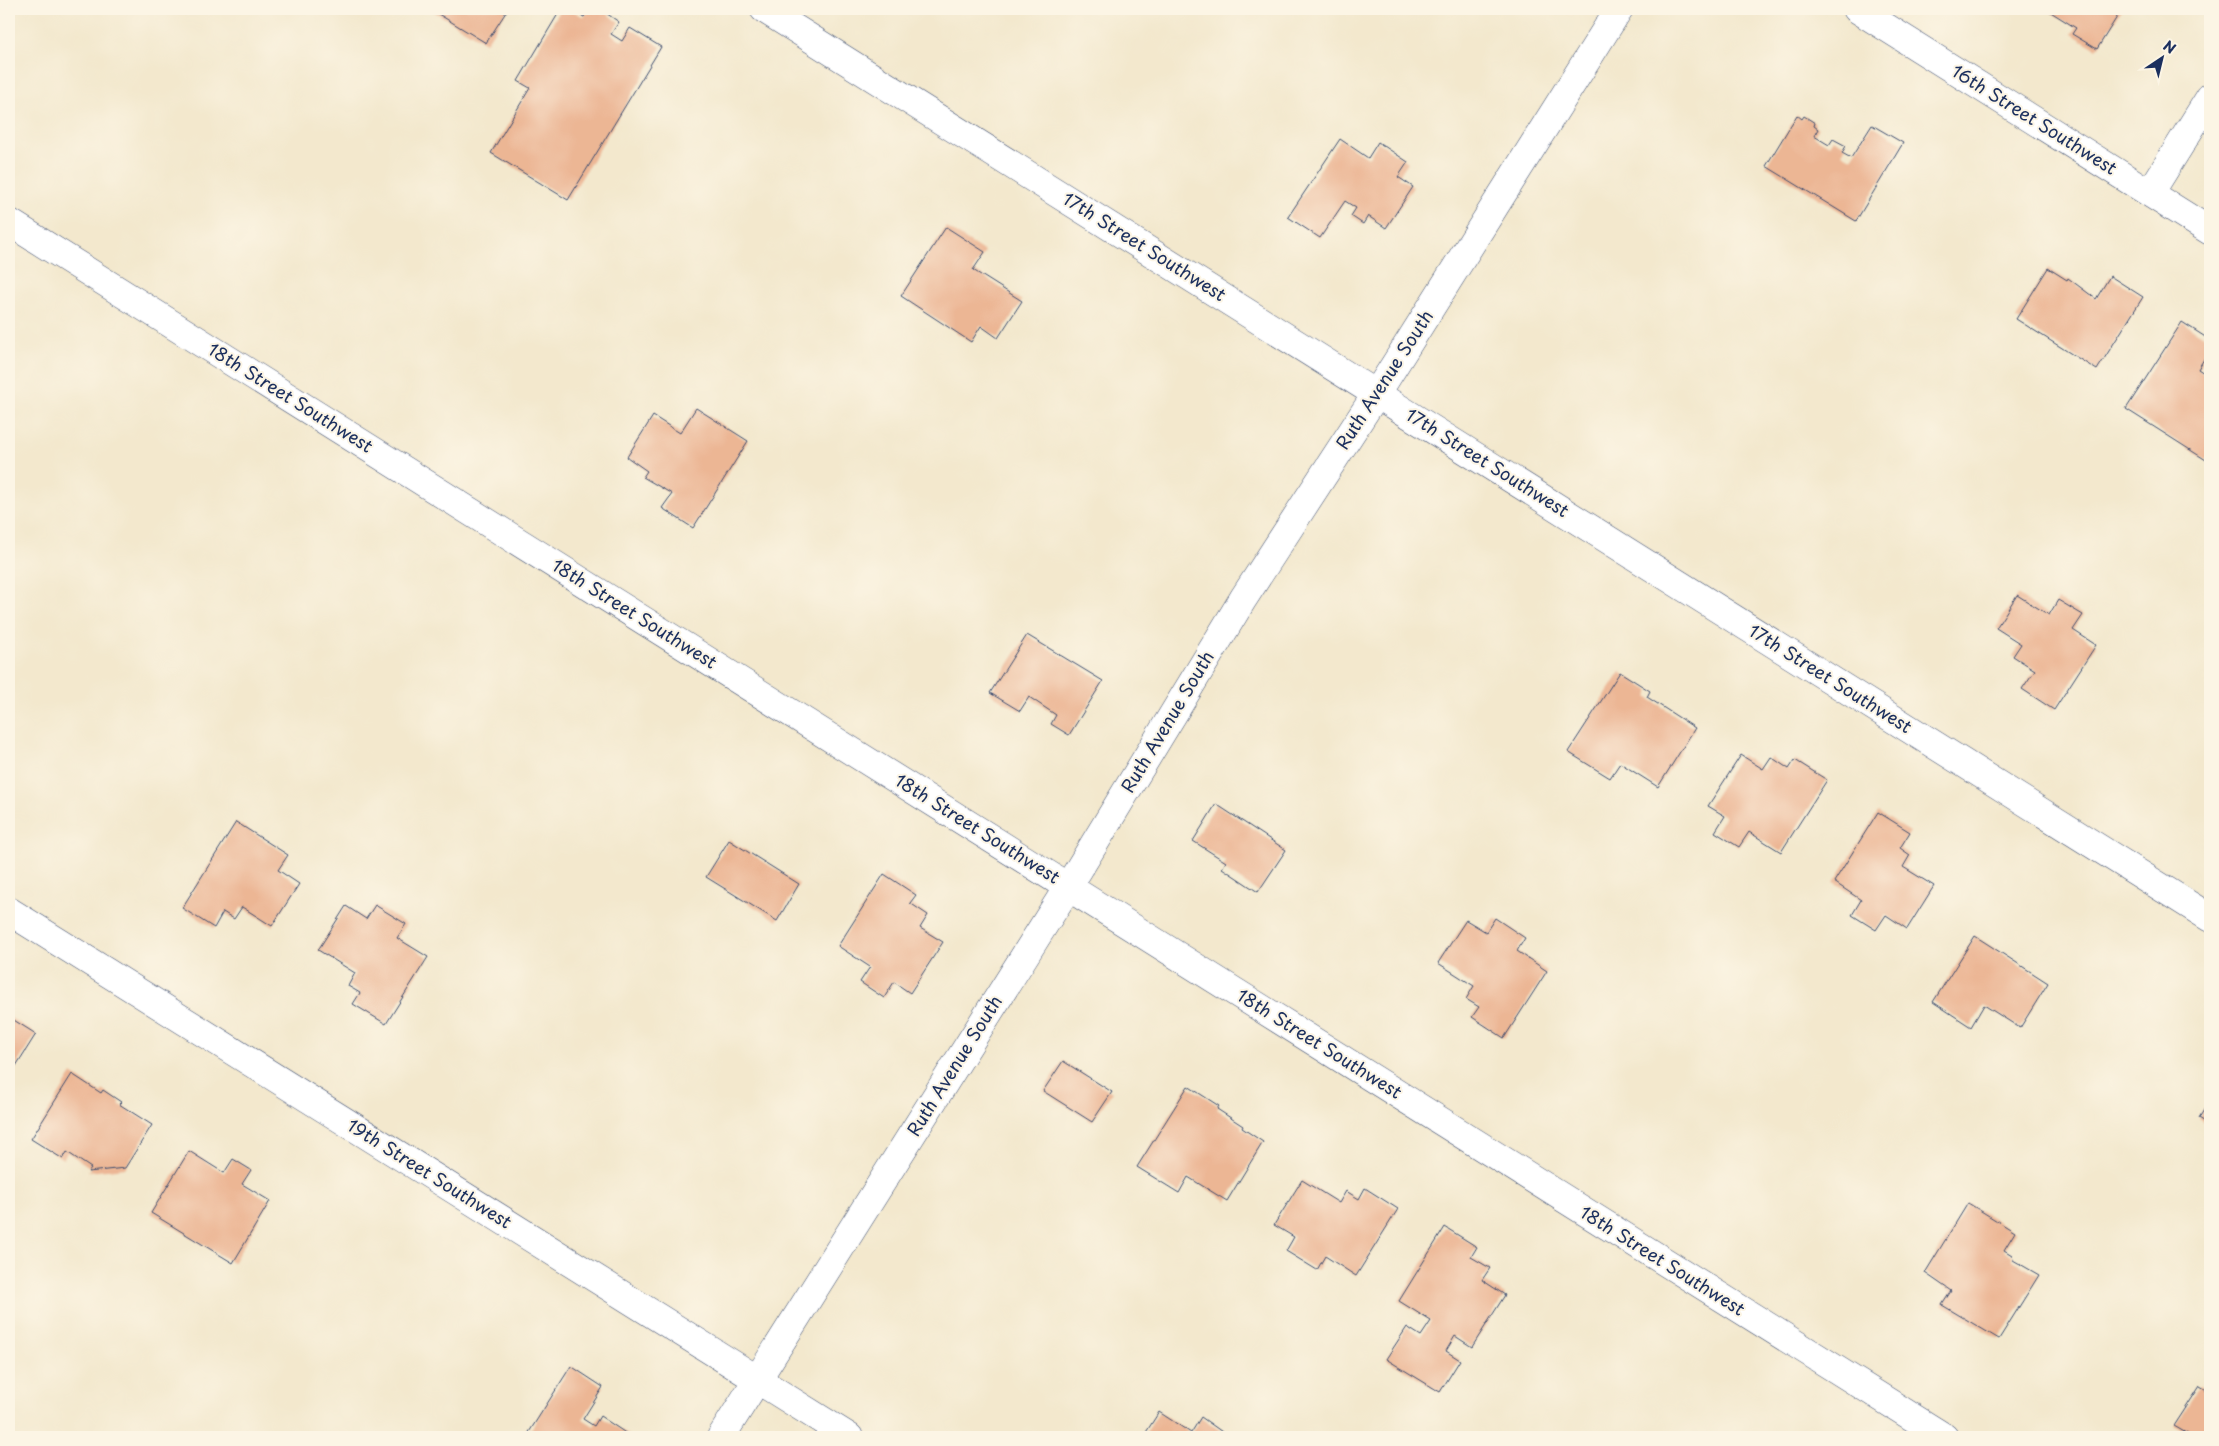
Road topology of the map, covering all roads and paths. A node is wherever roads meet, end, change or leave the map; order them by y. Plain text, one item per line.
1 (764, 9) edge
2 (1618, 9) edge
3 (1857, 9) edge
4 (2210, 97) edge
5 (2150, 193) junction
6 (9, 222) edge
7 (2210, 231) edge
8 (1377, 393) junction
9 (1068, 886) junction
10 (9, 911) edge
11 (2210, 918) edge
12 (757, 1380) junction
13 (721, 1437) edge
14 (849, 1437) edge
15 (1944, 1437) edge

1 - 8 street, 17th Street Southwest
2 - 8 street, Ruth Avenue South
3 - 5 street, 16th Street Southwest
4 - 5 street
5 - 7 street, 16th Street Southwest
6 - 9 street, 18th Street Southwest
8 - 9 street, Ruth Avenue South
8 - 11 street, 17th Street Southwest
9 - 12 street, Ruth Avenue South
9 - 15 street, 18th Street Southwest
10 - 12 street, 19th Street Southwest
12 - 13 street, Ruth Avenue South
12 - 14 street, 19th Street Southwest

